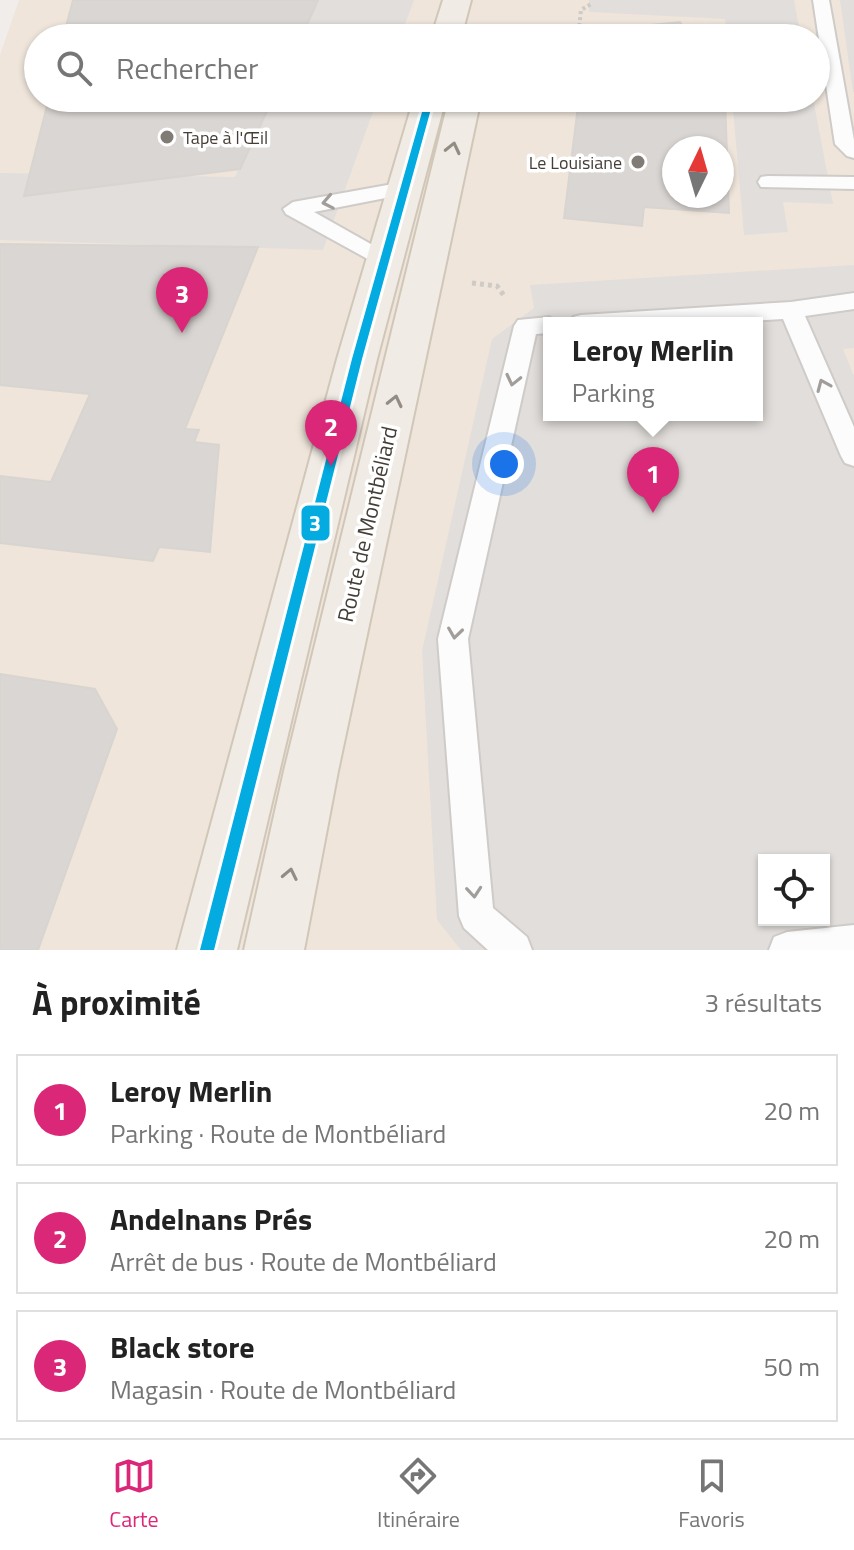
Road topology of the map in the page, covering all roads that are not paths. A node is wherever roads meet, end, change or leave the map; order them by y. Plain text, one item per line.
1 (457, 0) edge
2 (821, 0) edge
3 (450, 24) edge
4 (825, 24) edge
5 (830, 53) edge
6 (833, 71) junction
7 (854, 82) edge
8 (426, 112) edge
9 (460, 112) edge
10 (854, 152) edge
11 (768, 182) dead end
12 (854, 183) edge
13 (404, 188) junction
14 (404, 269) junction
15 (854, 301) edge
16 (791, 310) junction
17 (678, 317) edge
18 (538, 326) edge
19 (854, 456) edge
20 (854, 943) edge
21 (207, 950) edge
22 (274, 950) edge
23 (514, 950) edge
24 (787, 950) edge

1 - 3 main road
2 - 4 lane
5 - 6 lane
6 - 7 lane
6 - 10 lane
8 - 13 main road, Route de Montbéliard
14 -> 9 main road, Route de Montbéliard
11 - 12 lane
13 - 14 main road, Route de Montbéliard
13 -> 14 lane
14 - 21 main road, Route de Montbéliard
22 -> 14 main road, Route de Montbéliard
15 - 16 lane
16 - 17 lane
19 -> 16 lane
18 -> 23 lane
20 - 24 lane

